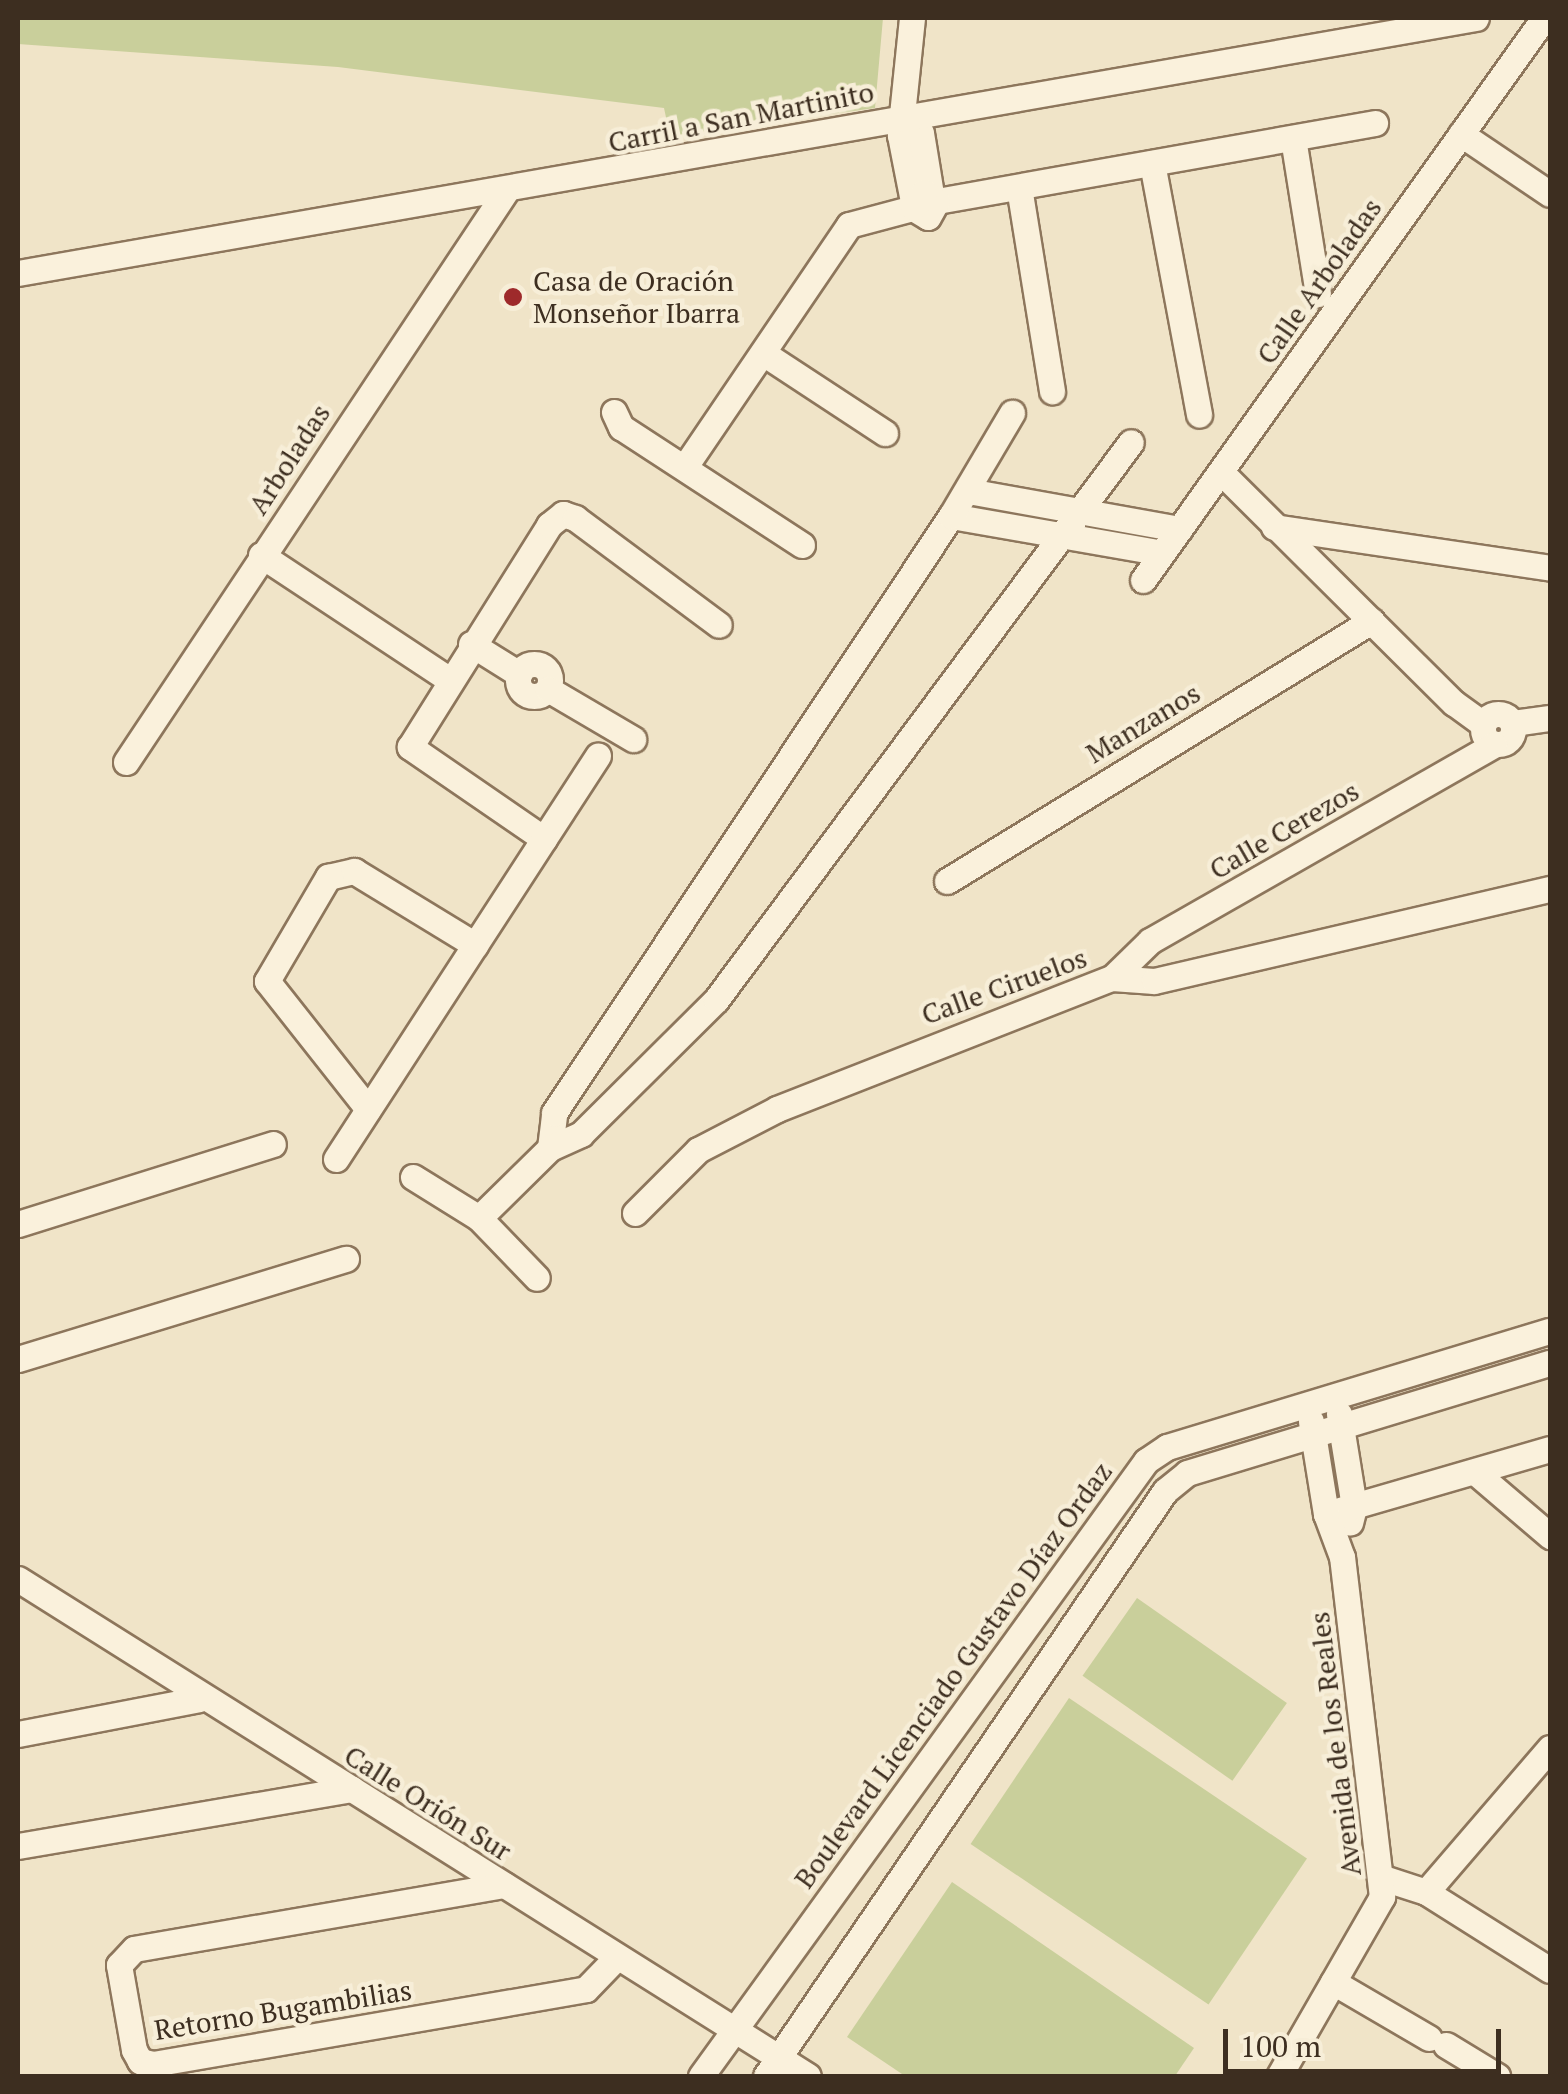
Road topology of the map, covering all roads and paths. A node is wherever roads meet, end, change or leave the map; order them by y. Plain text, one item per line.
1 (912, 18) edge
2 (1476, 18) edge
3 (1544, 18) edge
4 (905, 116) junction
5 (1375, 123) dead end
6 (1461, 134) junction
7 (1293, 138) junction
8 (1152, 163) junction
9 (1019, 186) junction
10 (506, 191) junction
11 (1550, 194) edge
12 (924, 201) junction
13 (18, 273) edge
14 (1318, 294) dead end
15 (763, 352) junction
16 (1052, 390) dead end
17 (614, 412) dead end
18 (1012, 413) dead end
19 (1199, 415) dead end
20 (885, 433) dead end
21 (1131, 442) dead end
22 (686, 466) junction
23 (1217, 477) junction
24 (968, 490) junction
25 (1080, 510) junction
26 (952, 516) junction
27 (1269, 522) junction
28 (1180, 529) junction
29 (1062, 535) junction
30 (802, 544) dead end
31 (1162, 554) junction
32 (262, 555) junction
33 (1550, 568) edge
34 (1144, 580) dead end
35 (1372, 621) junction
36 (718, 624) dead end
37 (471, 644) junction
38 (448, 679) junction
39 (1550, 718) edge
40 (1489, 734) junction
41 (633, 738) dead end
42 (598, 756) dead end
43 (126, 762) dead end
44 (544, 839) junction
45 (948, 881) dead end
46 (1550, 888) edge
47 (475, 945) junction
48 (1112, 978) junction
49 (368, 1109) junction
50 (272, 1144) dead end
51 (550, 1148) junction
52 (336, 1159) dead end
53 (413, 1177) dead end
54 (635, 1213) dead end
55 (479, 1218) junction
56 (18, 1224) edge
57 (346, 1258) dead end
58 (537, 1278) dead end
59 (1550, 1331) edge
60 (18, 1358) edge
61 (1550, 1363) edge
62 (1336, 1396) junction
63 (1308, 1403) junction
64 (1342, 1427) junction
65 (1313, 1434) junction
66 (1550, 1448) edge
67 (1475, 1472) junction
68 (1354, 1506) junction
69 (1326, 1514) junction
70 (1550, 1536) edge
71 (1342, 1557) junction
72 (18, 1581) edge
73 (199, 1699) junction
74 (953, 1725) junction
75 (18, 1734) edge
76 (1550, 1748) edge
77 (989, 1750) junction
78 (352, 1789) junction
79 (18, 1846) edge
80 (1383, 1878) junction
81 (504, 1885) junction
82 (1426, 1892) junction
83 (616, 1958) junction
84 (1546, 1959) edge
85 (1332, 1982) junction
86 (735, 2032) junction
87 (772, 2067) edge
88 (701, 2076) edge
89 (808, 2076) edge
90 (1279, 2076) edge
91 (1497, 2076) edge

1 - 4 street
2 - 4 street, Carril a San Martinito
3 - 6 street, Calle Arboladas
4 - 10 street, Carril a San Martinito
4 - 12 street
5 - 7 street
6 - 11 street
6 - 23 street, Calle Arboladas
7 - 8 street
7 - 14 street
8 - 9 street
8 - 19 street
9 - 12 street
9 - 16 street
10 - 13 street, Carril a San Martinito
10 - 32 street, Arboladas
12 - 15 street
15 - 20 street
15 - 22 street
17 - 22 street
18 - 24 street
21 - 25 street
22 - 30 street
23 - 27 street
23 - 28 street, Calle Arboladas
24 - 25 street
24 - 26 street
25 - 28 street
25 - 29 street
26 - 29 street
26 - 51 street
27 - 33 street
27 - 35 street
28 - 31 street, Calle Arboladas
29 - 31 street
29 - 51 street
31 - 34 street, Calle Arboladas
32 - 38 street
32 - 43 street, Arboladas
35 - 40 street
35 - 45 street, Manzanos
36 - 37 street
37 - 38 street
37 - 41 street
38 - 44 street
39 - 40 street
40 - 48 street, Calle Cerezos
42 - 44 street
44 - 47 street
46 - 48 street, Calle Ciruelos
47 - 49 street
47 - 49 street
48 - 54 street, Calle Ciruelos
49 - 52 street
50 - 56 street
51 - 55 street
53 - 55 street
55 - 58 street
57 - 60 street
59 - 62 street, Boulevard Licenciado Gustavo Díaz Ordaz
61 - 64 street
62 - 63 street, Boulevard Licenciado Gustavo Díaz Ordaz
62 - 64 street
63 - 65 street, Avenida de los Reales
63 - 74 street, Boulevard Licenciado Gustavo Díaz Ordaz
64 - 65 street
64 - 68 street
65 - 69 street, Avenida de los Reales
65 - 77 street
66 - 67 street
67 - 68 street
67 - 70 street
68 - 69 street
68 - 71 street, Avenida de los Reales
69 - 71 street, Avenida de los Reales
71 - 80 street, Avenida de los Reales
72 - 73 street, Calle Orión Sur
73 - 75 street
73 - 78 street, Calle Orión Sur
74 - 77 street
74 - 86 street, Boulevard Licenciado Gustavo Díaz Ordaz
76 - 82 street
77 - 87 street
78 - 79 street
78 - 81 street, Calle Orión Sur
80 - 82 street
80 - 85 street, Avenida de los Reales
81 - 83 street, Calle Orión Sur
81 - 83 street, Retorno Bugambilias
82 - 84 street
83 - 86 street, Calle Orión Sur
85 - 90 street, Avenida de los Reales
85 - 91 street
86 - 87 street, Calle Orión Sur
86 - 88 street, Boulevard Licenciado Gustavo Díaz Ordaz
87 - 89 street, Calle Orión Sur

